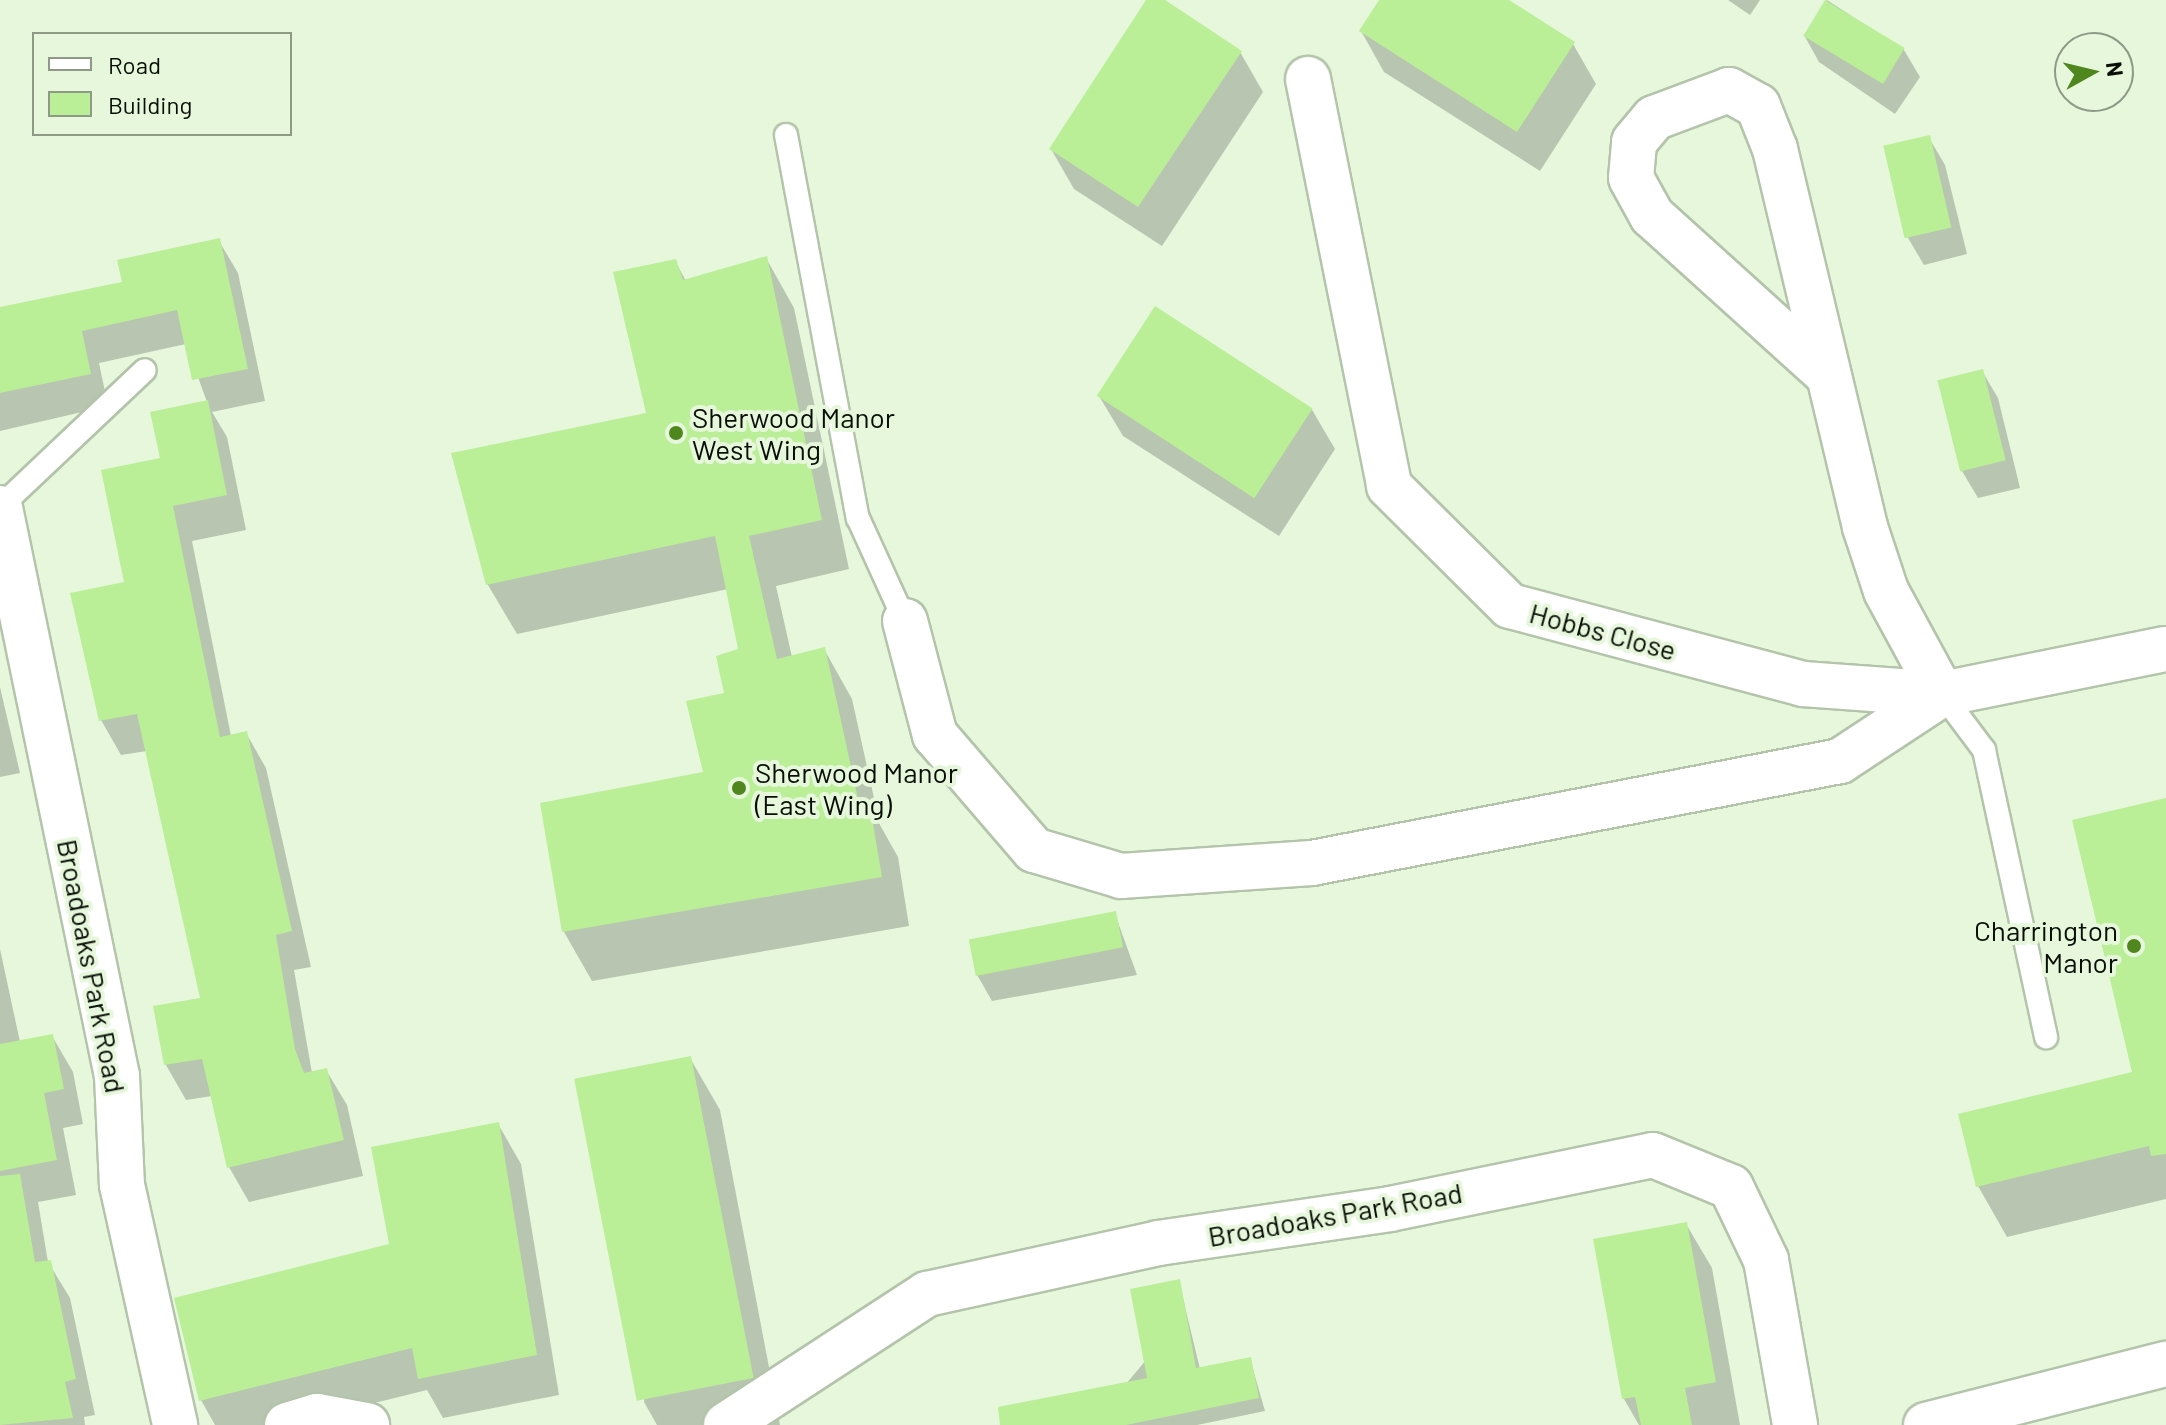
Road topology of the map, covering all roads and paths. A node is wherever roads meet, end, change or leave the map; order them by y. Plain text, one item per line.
1 (1308, 79) dead end
2 (786, 135) dead end
3 (145, 370) dead end
4 (1827, 374) junction
5 (0, 507) edge
6 (905, 621) joint
7 (2166, 649) edge
8 (1942, 694) junction
9 (2046, 1037) dead end
10 (2166, 1364) edge
11 (175, 1425) edge
12 (287, 1425) edge
13 (367, 1425) edge
14 (726, 1425) edge
15 (1795, 1425) edge
16 (1926, 1425) edge

1 - 8 street, Hobbs Close
2 - 6 lane
3 - 5 lane
4 - 4 street
4 - 8 street
5 - 11 street, Broadoaks Park Road
6 - 8 street
7 - 8 street, Hobbs Close
8 - 9 lane
10 - 16 street
12 - 13 street
14 - 15 street, Broadoaks Park Road

